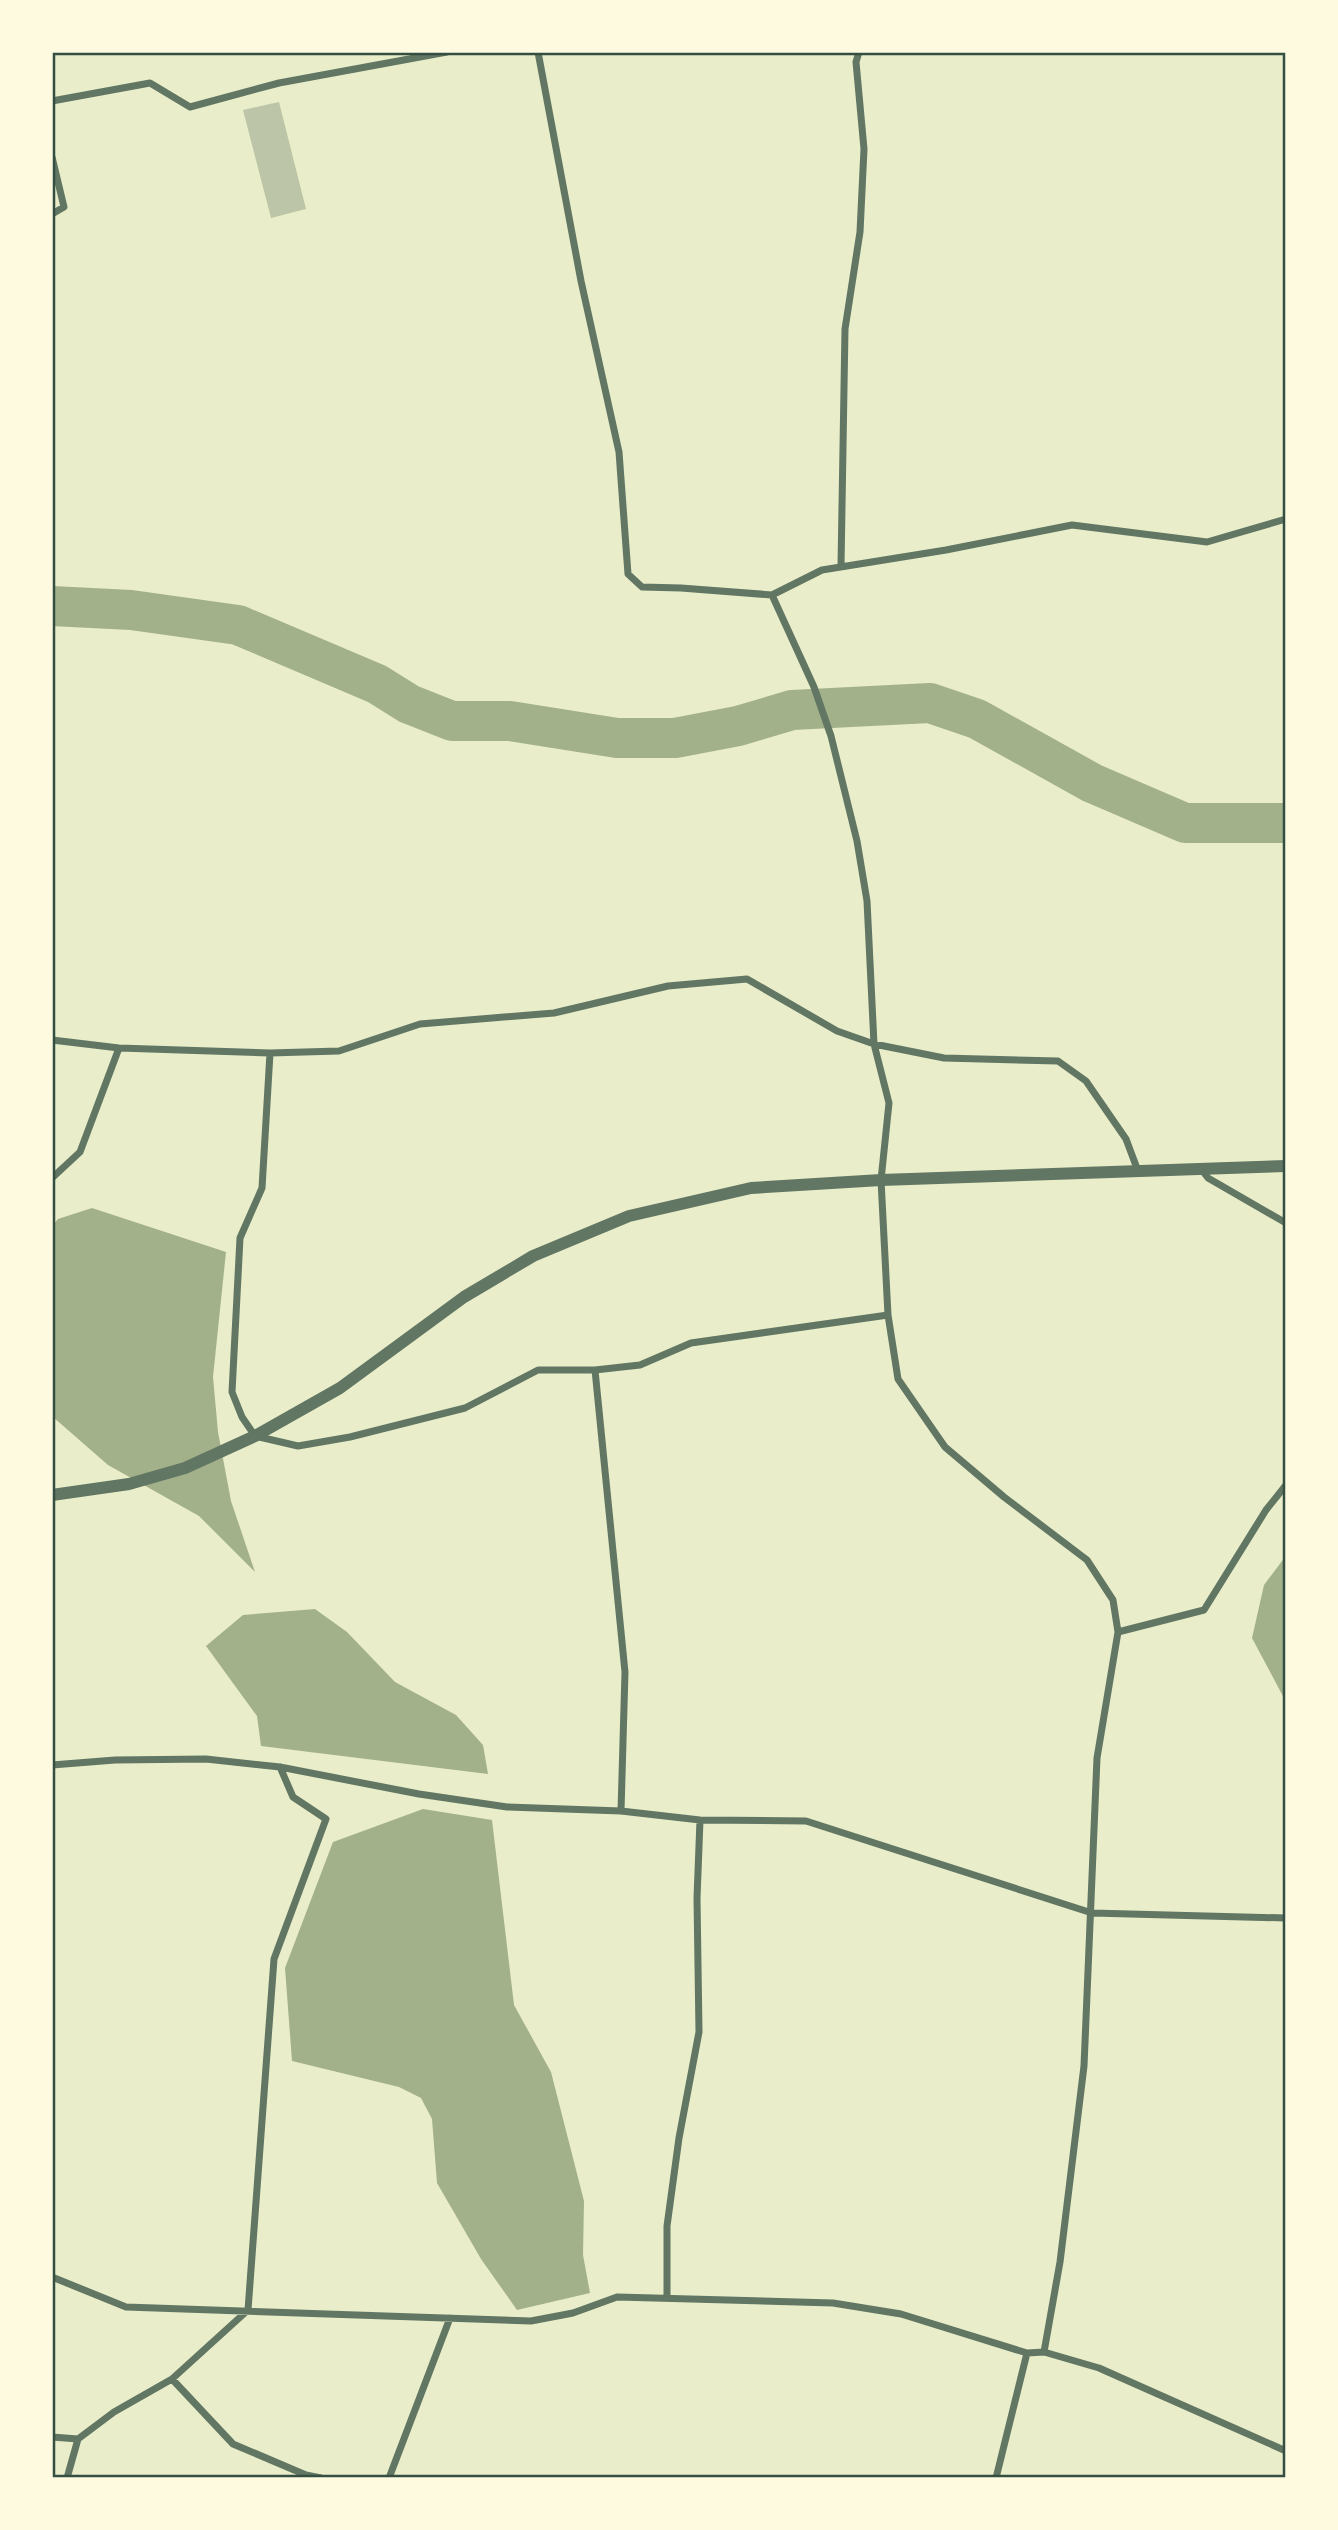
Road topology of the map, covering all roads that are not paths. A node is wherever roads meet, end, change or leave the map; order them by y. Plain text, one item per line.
1 (447, 52) edge
2 (538, 52) edge
3 (859, 52) edge
4 (52, 101) edge
5 (52, 157) edge
6 (52, 214) edge
7 (1286, 519) edge
8 (841, 566) junction
9 (772, 595) junction
10 (52, 1040) edge
11 (874, 1044) junction
12 (119, 1048) junction
13 (270, 1053) junction
14 (1286, 1166) edge
15 (1202, 1170) junction
16 (1138, 1171) junction
17 (52, 1178) edge
18 (881, 1180) junction
19 (1286, 1223) edge
20 (888, 1315) junction
21 (595, 1370) junction
22 (256, 1436) junction
23 (1286, 1485) edge
24 (52, 1496) edge
25 (1118, 1632) junction
26 (52, 1765) edge
27 (280, 1767) junction
28 (621, 1811) junction
29 (700, 1820) junction
30 (1092, 1913) junction
31 (1286, 1918) edge
32 (52, 2277) edge
33 (667, 2298) junction
34 (248, 2310) junction
35 (450, 2318) junction
36 (1044, 2352) junction
37 (1027, 2353) junction
38 (172, 2379) junction
39 (52, 2437) edge
40 (78, 2440) junction
41 (1286, 2451) edge
42 (66, 2477) edge
43 (320, 2477) edge
44 (389, 2477) edge
45 (996, 2477) edge

1 - 4 street
2 - 9 street
3 - 8 street
5 - 6 street
7 - 8 street
8 - 9 street
9 - 11 street
10 - 12 street
11 - 13 street
11 - 16 street
11 - 18 street
12 - 13 street
12 - 17 street
13 - 22 street
14 - 15 street
15 - 16 street
15 - 19 street
16 - 18 street
18 - 20 street
18 - 22 street
20 - 21 street
20 - 25 street
21 - 22 street
21 - 28 street
22 - 24 street
23 - 25 street
25 - 30 street
26 - 27 street
27 - 28 street
27 - 34 street
28 - 29 street
29 - 30 street
29 - 33 street
30 - 31 street
30 - 36 street
32 - 34 street
33 - 35 street
33 - 37 street
34 - 35 street
34 - 38 street
35 - 44 street
36 - 37 street
36 - 41 street
37 - 45 street
38 - 40 street
38 - 43 street
39 - 40 street
40 - 42 street

